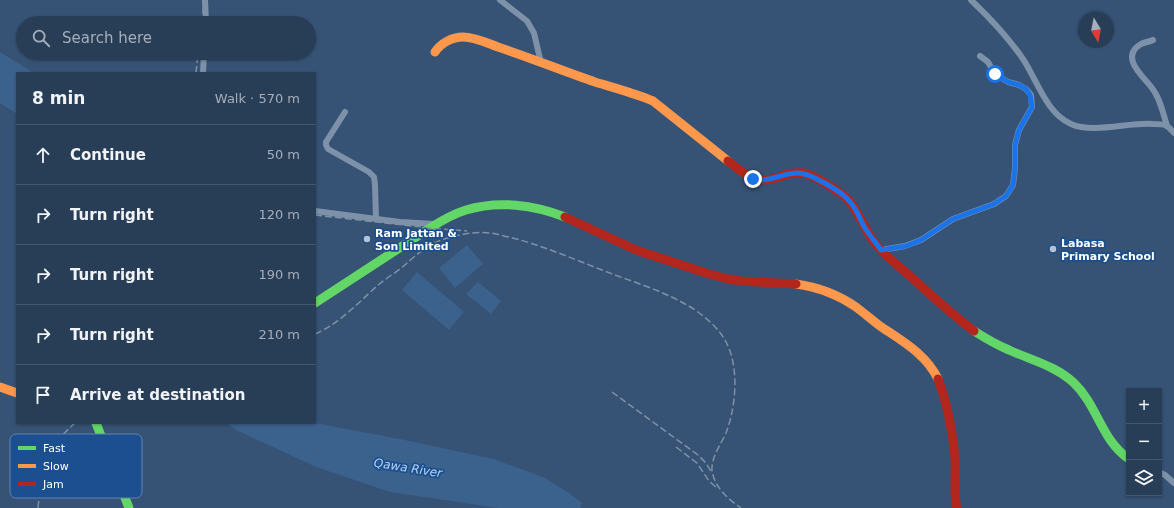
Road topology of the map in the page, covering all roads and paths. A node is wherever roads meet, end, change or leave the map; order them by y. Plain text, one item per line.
1 (205, 0) edge
2 (500, 0) edge
3 (971, 0) edge
4 (206, 16) edge
5 (1153, 40) dead end
6 (435, 52) dead end
7 (980, 56) dead end
8 (204, 60) edge
9 (541, 63) junction
10 (203, 72) edge
11 (345, 112) dead end
12 (1167, 126) junction
13 (1174, 133) edge
14 (316, 211) edge
15 (376, 219) junction
16 (435, 224) junction
17 (881, 250) junction
18 (316, 302) edge
19 (0, 387) edge
20 (16, 393) edge
21 (96, 424) edge
22 (100, 434) edge
23 (1126, 457) edge
24 (1162, 474) edge
25 (1174, 482) edge
26 (125, 498) edge
27 (129, 508) edge
28 (957, 508) edge

1 - 4 street
2 - 9 street
3 - 12 street
5 - 12 street
6 - 9 street
7 - 17 street
8 - 10 street
9 - 17 street
11 - 15 street
12 - 13 street
14 - 15 street
15 - 16 street
16 - 18 street
16 - 28 street
17 - 23 street
19 - 20 street
21 - 22 street
24 - 25 street
26 - 27 street

